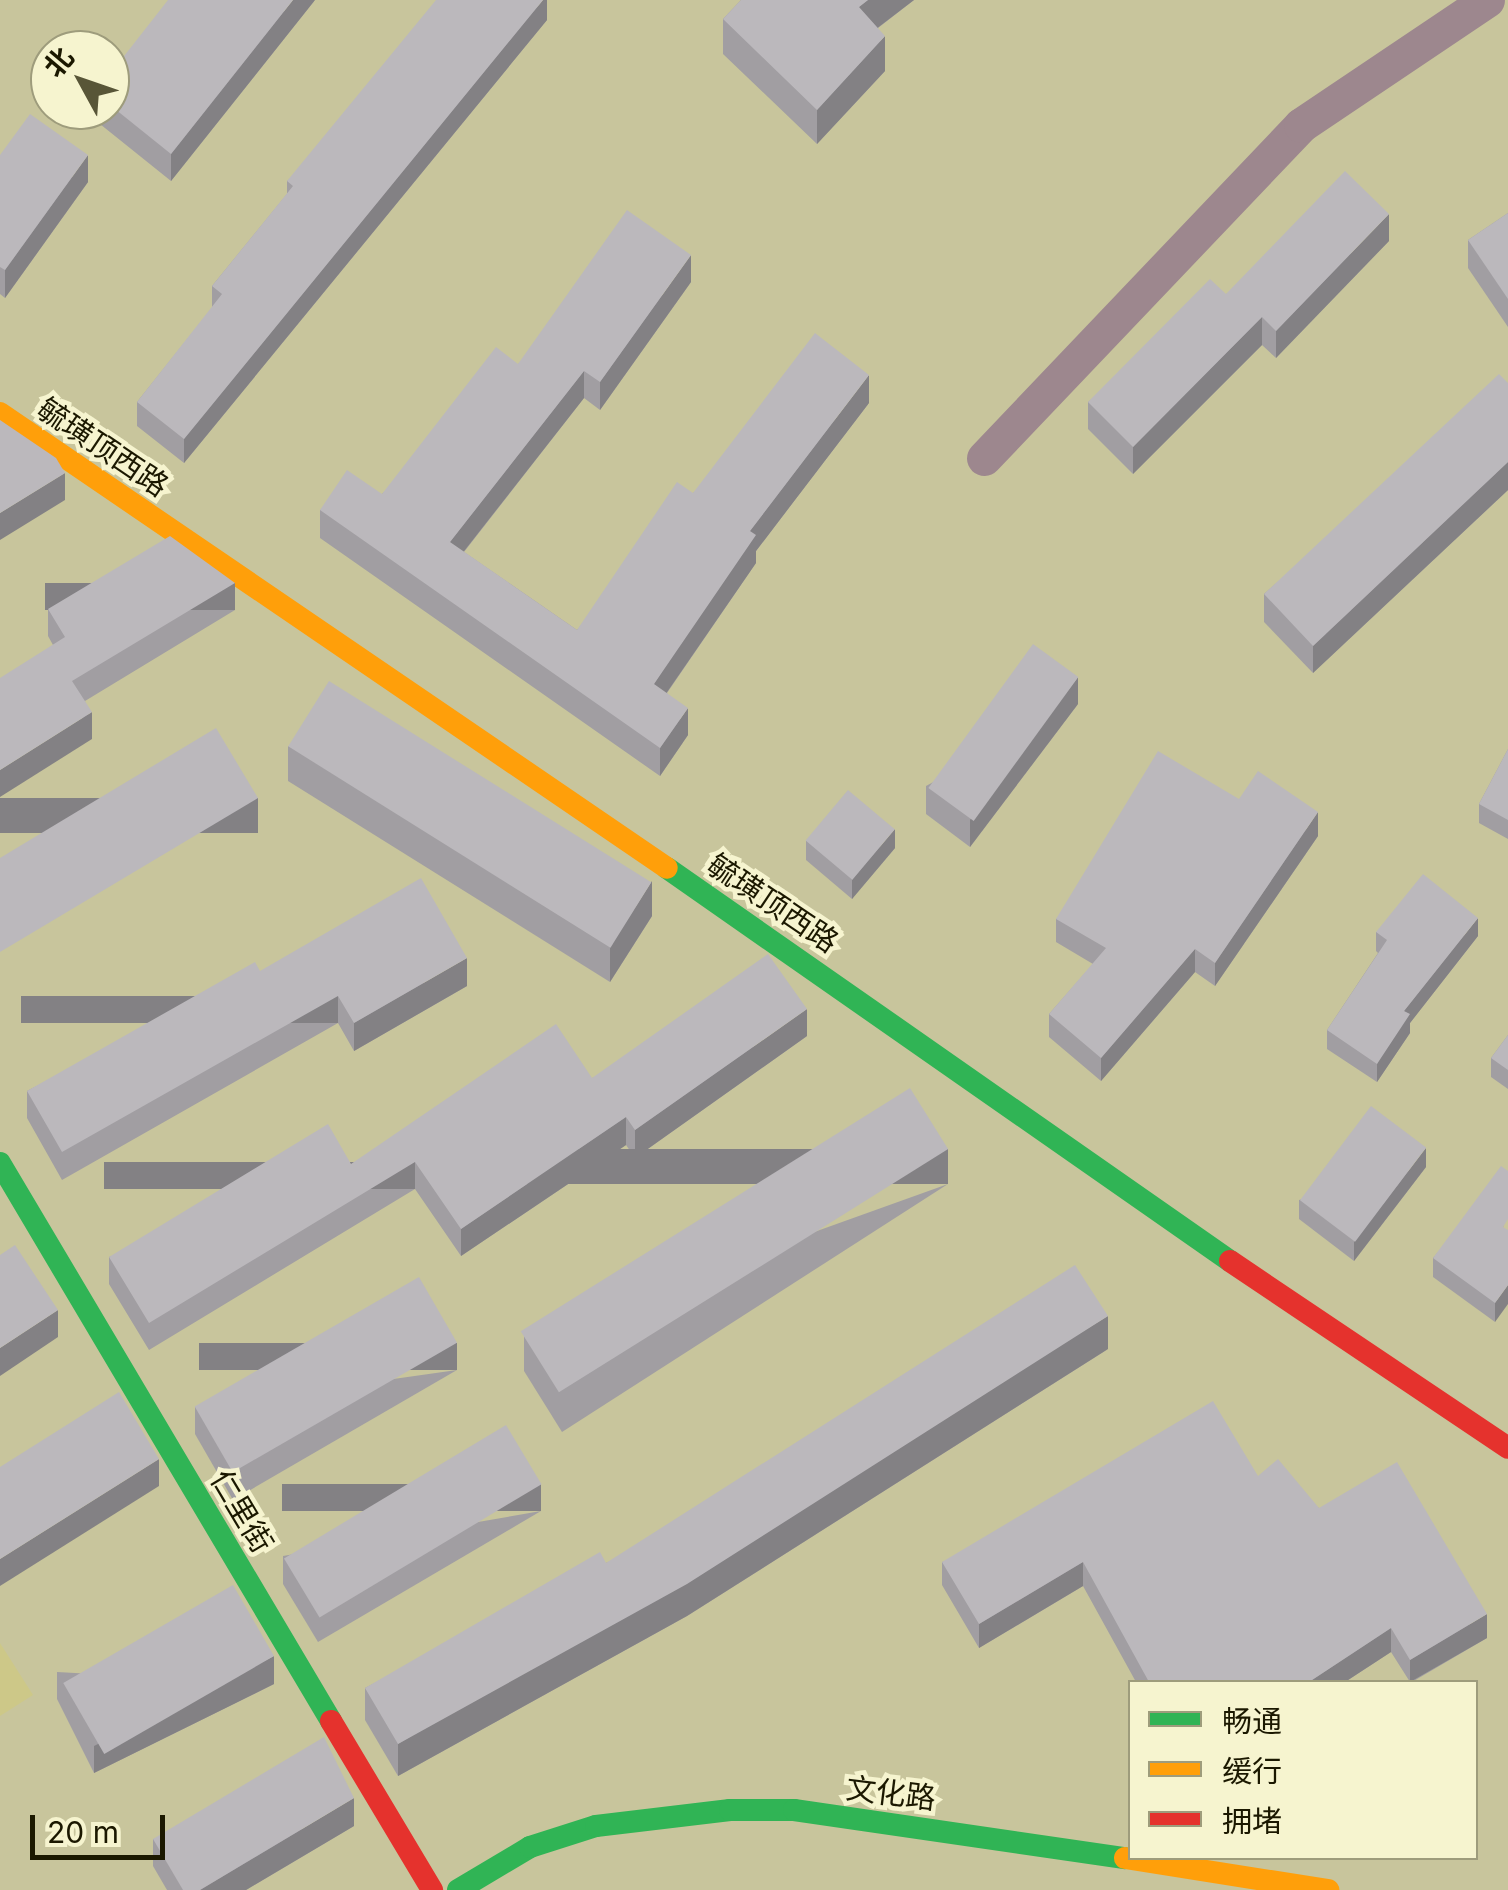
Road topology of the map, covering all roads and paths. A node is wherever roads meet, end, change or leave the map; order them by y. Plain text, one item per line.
1 (1487, 0) edge
2 (0, 413) edge
3 (984, 458) dead end
4 (0, 1163) edge
5 (1508, 1448) edge
6 (432, 1890) edge
7 (458, 1890) edge
8 (1328, 1890) edge

1 - 3 street
2 - 5 street, 毓璜顶西路
4 - 6 street, 仁里街
7 - 8 street, 文化路

